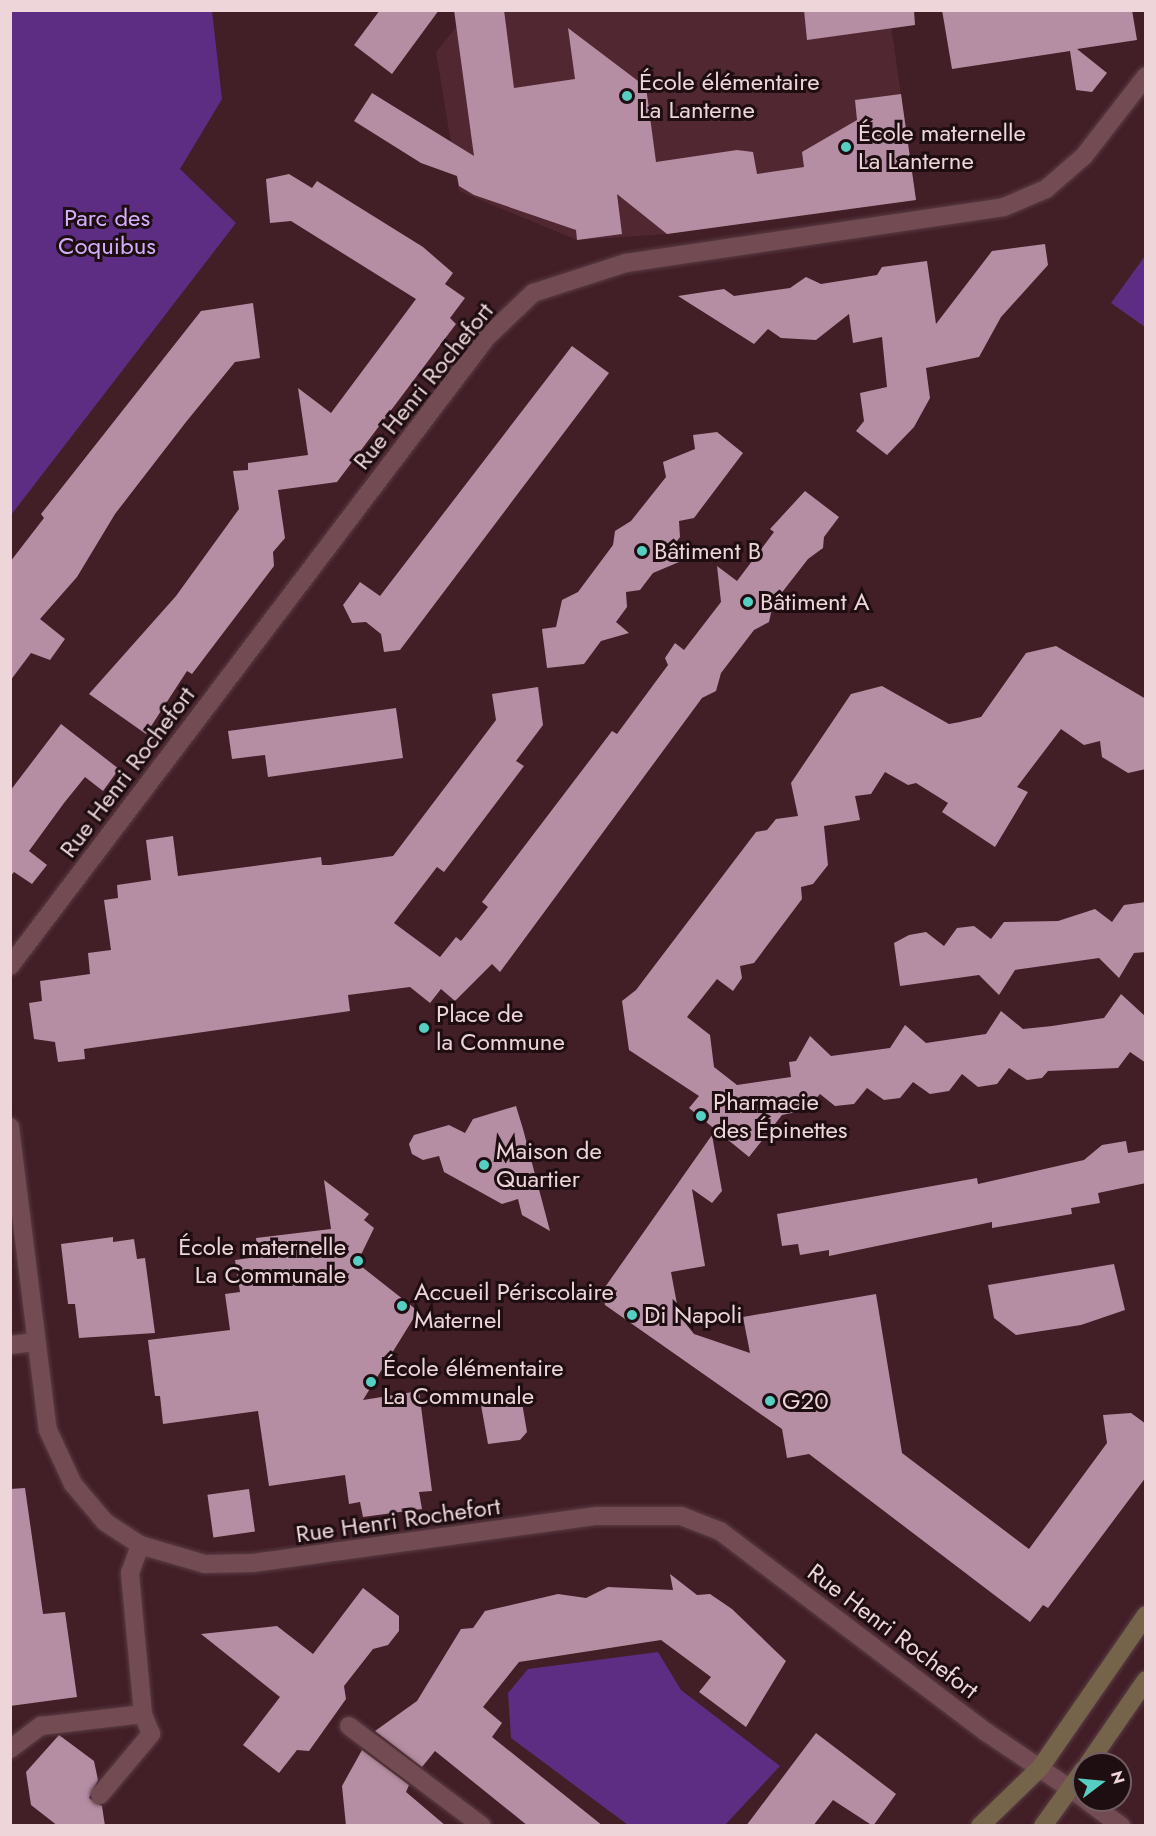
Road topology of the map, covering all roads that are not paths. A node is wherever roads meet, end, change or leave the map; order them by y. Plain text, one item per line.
1 (1146, 76) edge
2 (10, 966) edge
3 (10, 1127) edge
4 (35, 1342) junction
5 (10, 1345) edge
6 (140, 1545) junction
7 (1146, 1615) edge
8 (1146, 1680) edge
9 (143, 1714) junction
10 (349, 1726) dead end
11 (10, 1749) edge
12 (1096, 1752) edge
13 (1040, 1768) junction
14 (1072, 1790) edge
15 (100, 1795) dead end
16 (1072, 1802) edge
17 (1101, 1812) edge
18 (482, 1826) edge
19 (980, 1826) edge
20 (1042, 1826) edge
21 (1120, 1826) edge

1 - 2 street, Rue Henri Rochefort
3 - 4 street, Rue Henri Rochefort
4 - 5 street
4 - 6 street, Rue Henri Rochefort
6 - 9 street
6 - 13 street, Rue Henri Rochefort
7 - 13 main road
8 - 12 main road
9 - 11 street
9 - 15 street
10 - 18 street
13 - 14 street, Rue Henri Rochefort
13 - 19 main road
16 - 20 main road
17 - 21 street, Rue Henri Rochefort

